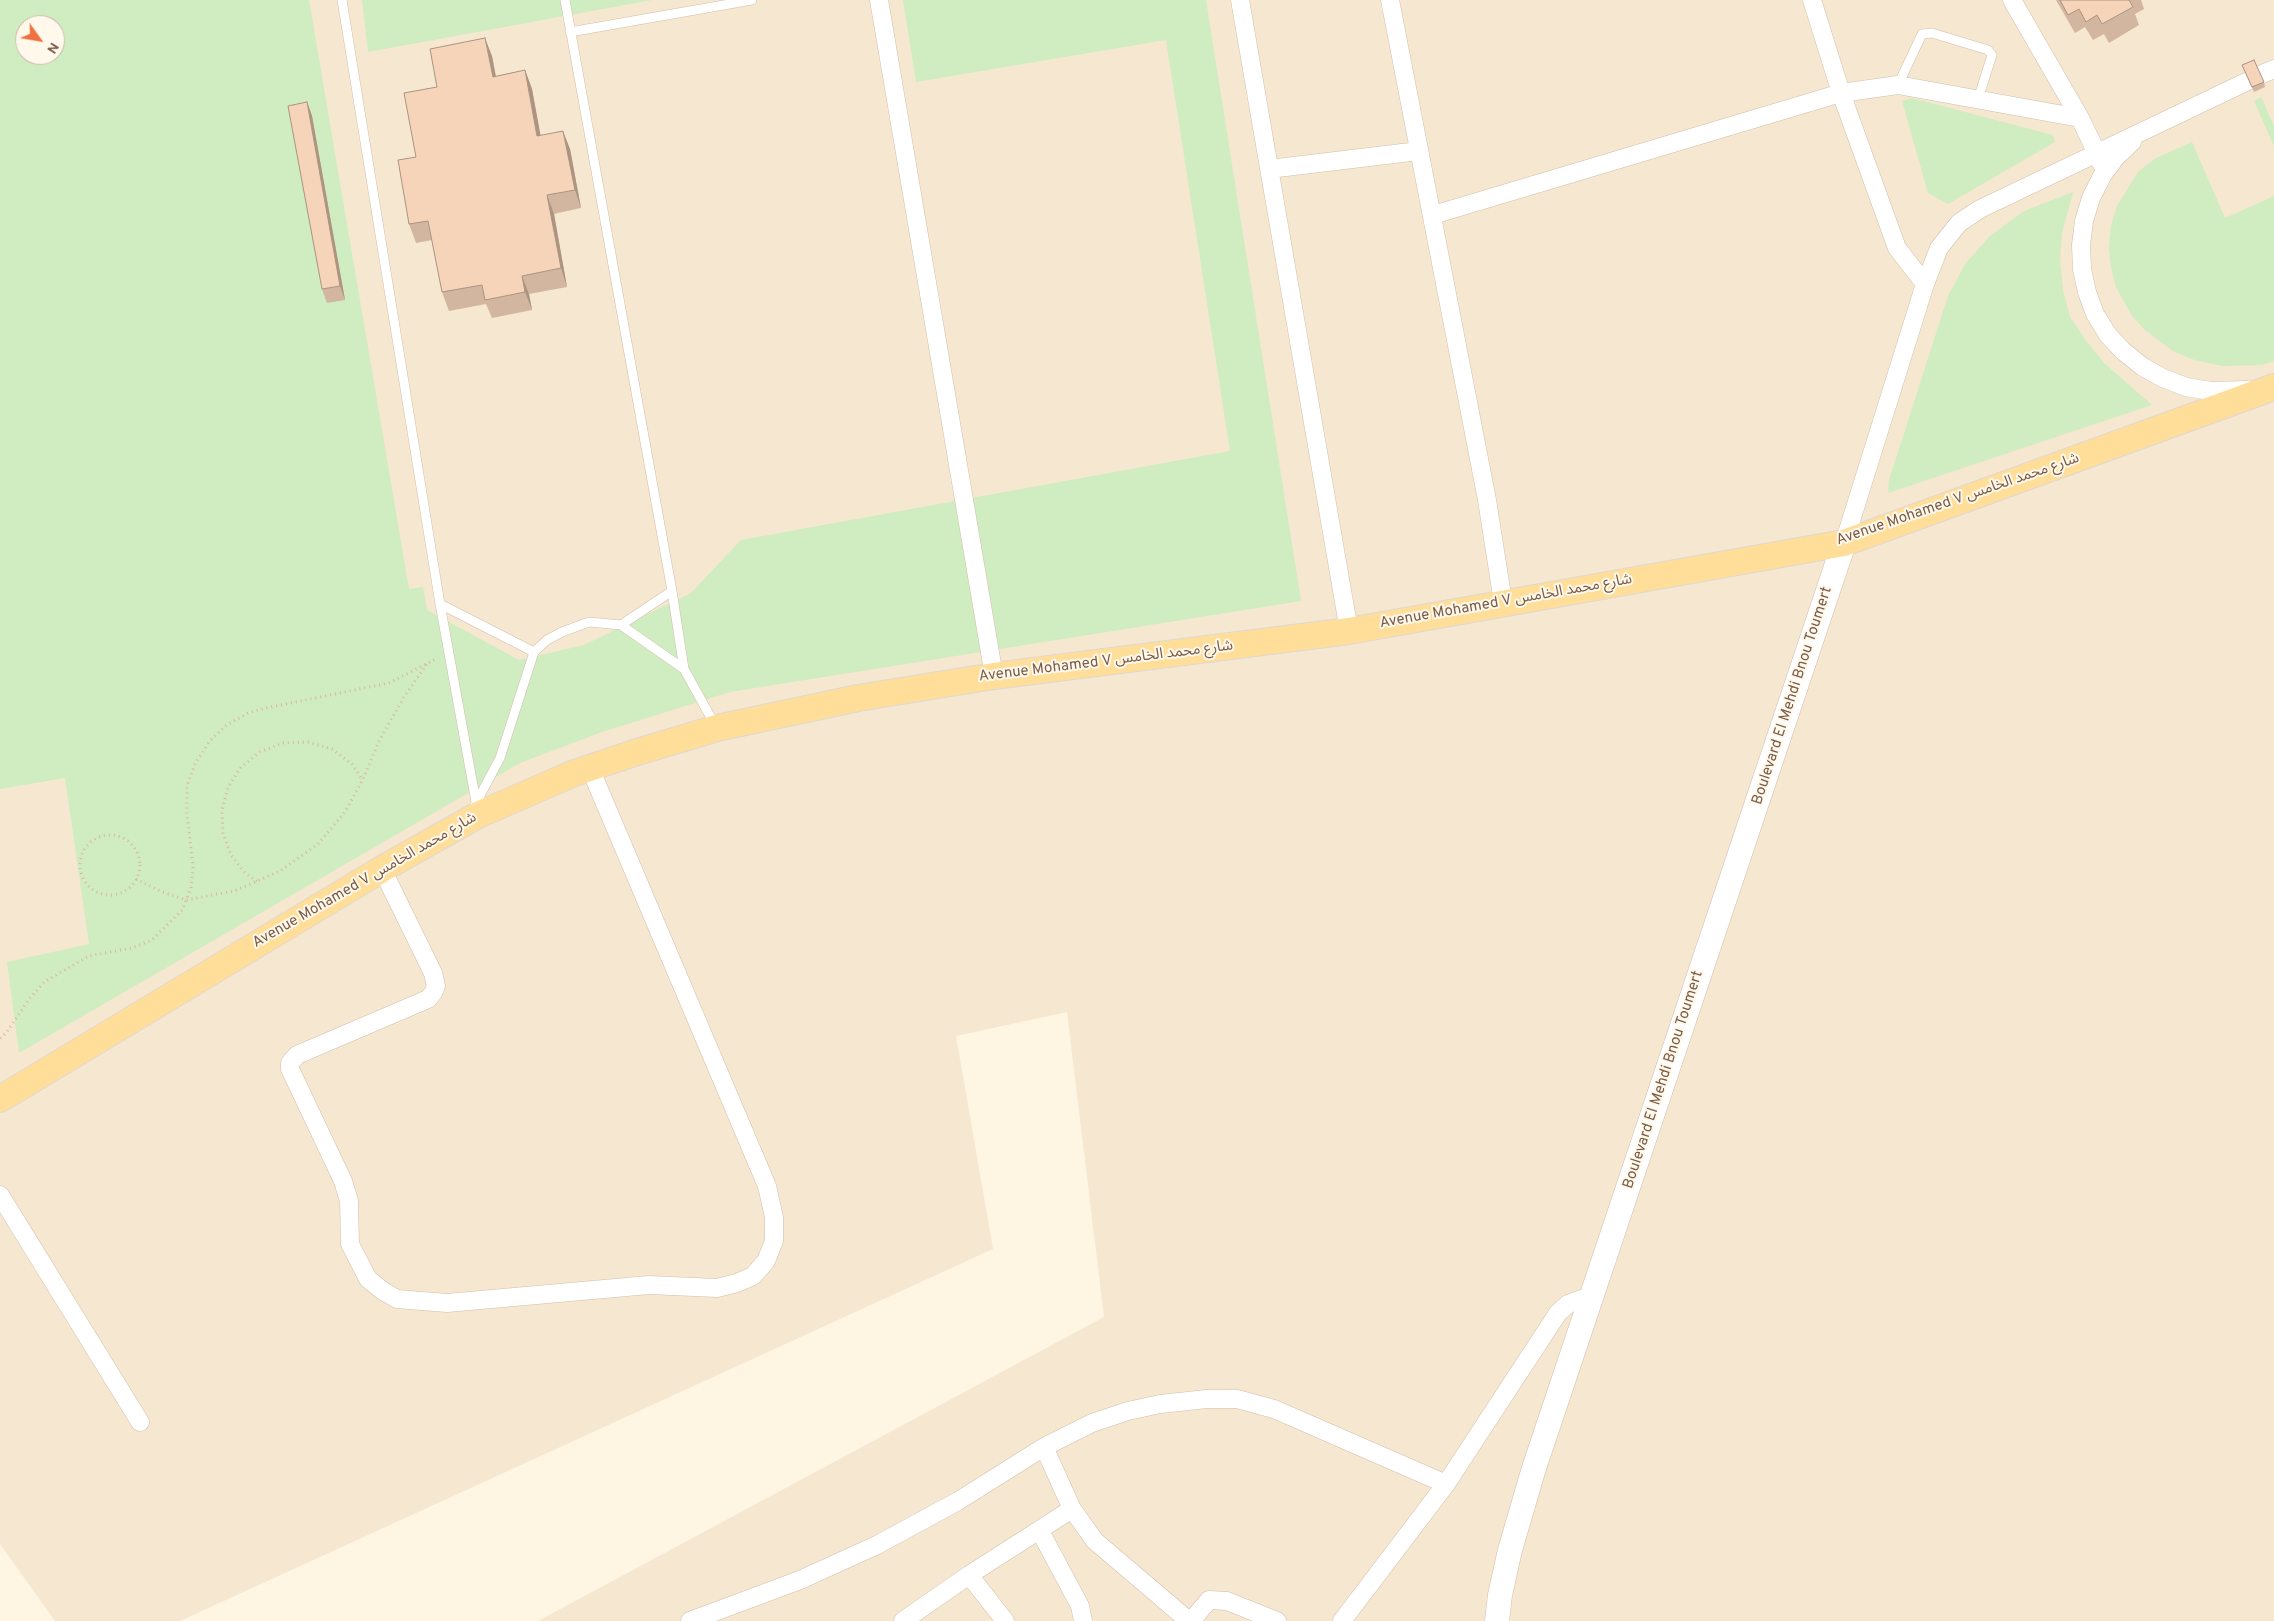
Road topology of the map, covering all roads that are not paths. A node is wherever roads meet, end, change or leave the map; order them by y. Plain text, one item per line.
1 (342, 0) edge
2 (564, 0) edge
3 (752, 0) edge
4 (878, 0) edge
5 (1240, 0) edge
6 (1390, 0) edge
7 (1812, 0) edge
8 (2012, 0) edge
9 (570, 32) junction
10 (2261, 75) edge
11 (1898, 84) junction
12 (1841, 93) junction
13 (1978, 98) junction
14 (2080, 118) junction
15 (2158, 124) junction
16 (1418, 151) junction
17 (2098, 153) junction
18 (1269, 169) junction
19 (2102, 176) junction
20 (1433, 215) junction
21 (1925, 284) junction
22 (2271, 388) edge
23 (1844, 543) junction
24 (672, 591) junction
25 (1503, 602) junction
26 (440, 604) junction
27 (621, 625) junction
28 (1349, 630) junction
29 (534, 652) junction
30 (684, 669) junction
31 (994, 676) junction
32 (717, 728) junction
33 (590, 768) junction
34 (477, 810) junction
35 (382, 869) junction
36 (0, 1098) edge
37 (0, 1195) edge
38 (1593, 1295) junction
39 (140, 1422) dead end
40 (1044, 1447) junction
41 (1446, 1484) junction
42 (1072, 1509) junction
43 (1040, 1530) junction
44 (968, 1575) junction
45 (690, 1621) edge
46 (903, 1621) edge
47 (1005, 1621) edge
48 (1083, 1621) edge
49 (1190, 1621) edge
50 (1277, 1621) edge
51 (1342, 1621) edge
52 (1497, 1621) edge

1 - 26 lane
2 - 9 lane
3 - 9 lane
4 - 31 street
5 - 18 street
6 - 16 street
7 - 12 street
8 - 14 street
9 - 24 lane
10 - 15 street
11 - 12 street
11 - 13 street
11 - 13 lane
12 - 20 street
12 - 21 street
13 - 14 street
14 - 17 street
15 - 17 street
15 - 19 street
16 - 18 street
16 - 20 street
17 - 19 street
17 - 21 street
18 - 28 street
19 - 22 street
20 - 25 street
21 - 23 street
22 - 23 main road, Avenue Mohamed V شارع محمد الخامس
23 - 25 main road, Avenue Mohamed V شارع محمد الخامس
23 - 38 main road, Boulevard El Mehdi Bnou Toumert
24 - 27 lane
24 - 30 lane
25 - 28 main road, Avenue Mohamed V شارع محمد الخامس
26 - 29 lane
26 - 34 lane
27 - 29 lane
27 - 30 lane
28 - 31 main road, Avenue Mohamed V شارع محمد الخامس
29 - 34 lane
30 - 32 lane
31 - 32 main road, Avenue Mohamed V شارع محمد الخامس
32 - 33 main road, Avenue Mohamed V شارع محمد الخامس
33 - 34 main road, Avenue Mohamed V شارع محمد الخامس
33 - 35 street
34 - 35 main road, Avenue Mohamed V شارع محمد الخامس
35 - 36 main road, Avenue Mohamed V شارع محمد الخامس
37 - 39 street
38 - 41 street
38 - 52 main road, Boulevard El Mehdi Bnou Toumert
40 - 41 street
40 - 42 street
40 - 45 street
41 - 51 street
42 - 43 street
42 - 49 street
43 - 44 street
43 - 48 street
44 - 46 street
44 - 47 street
49 - 50 street

